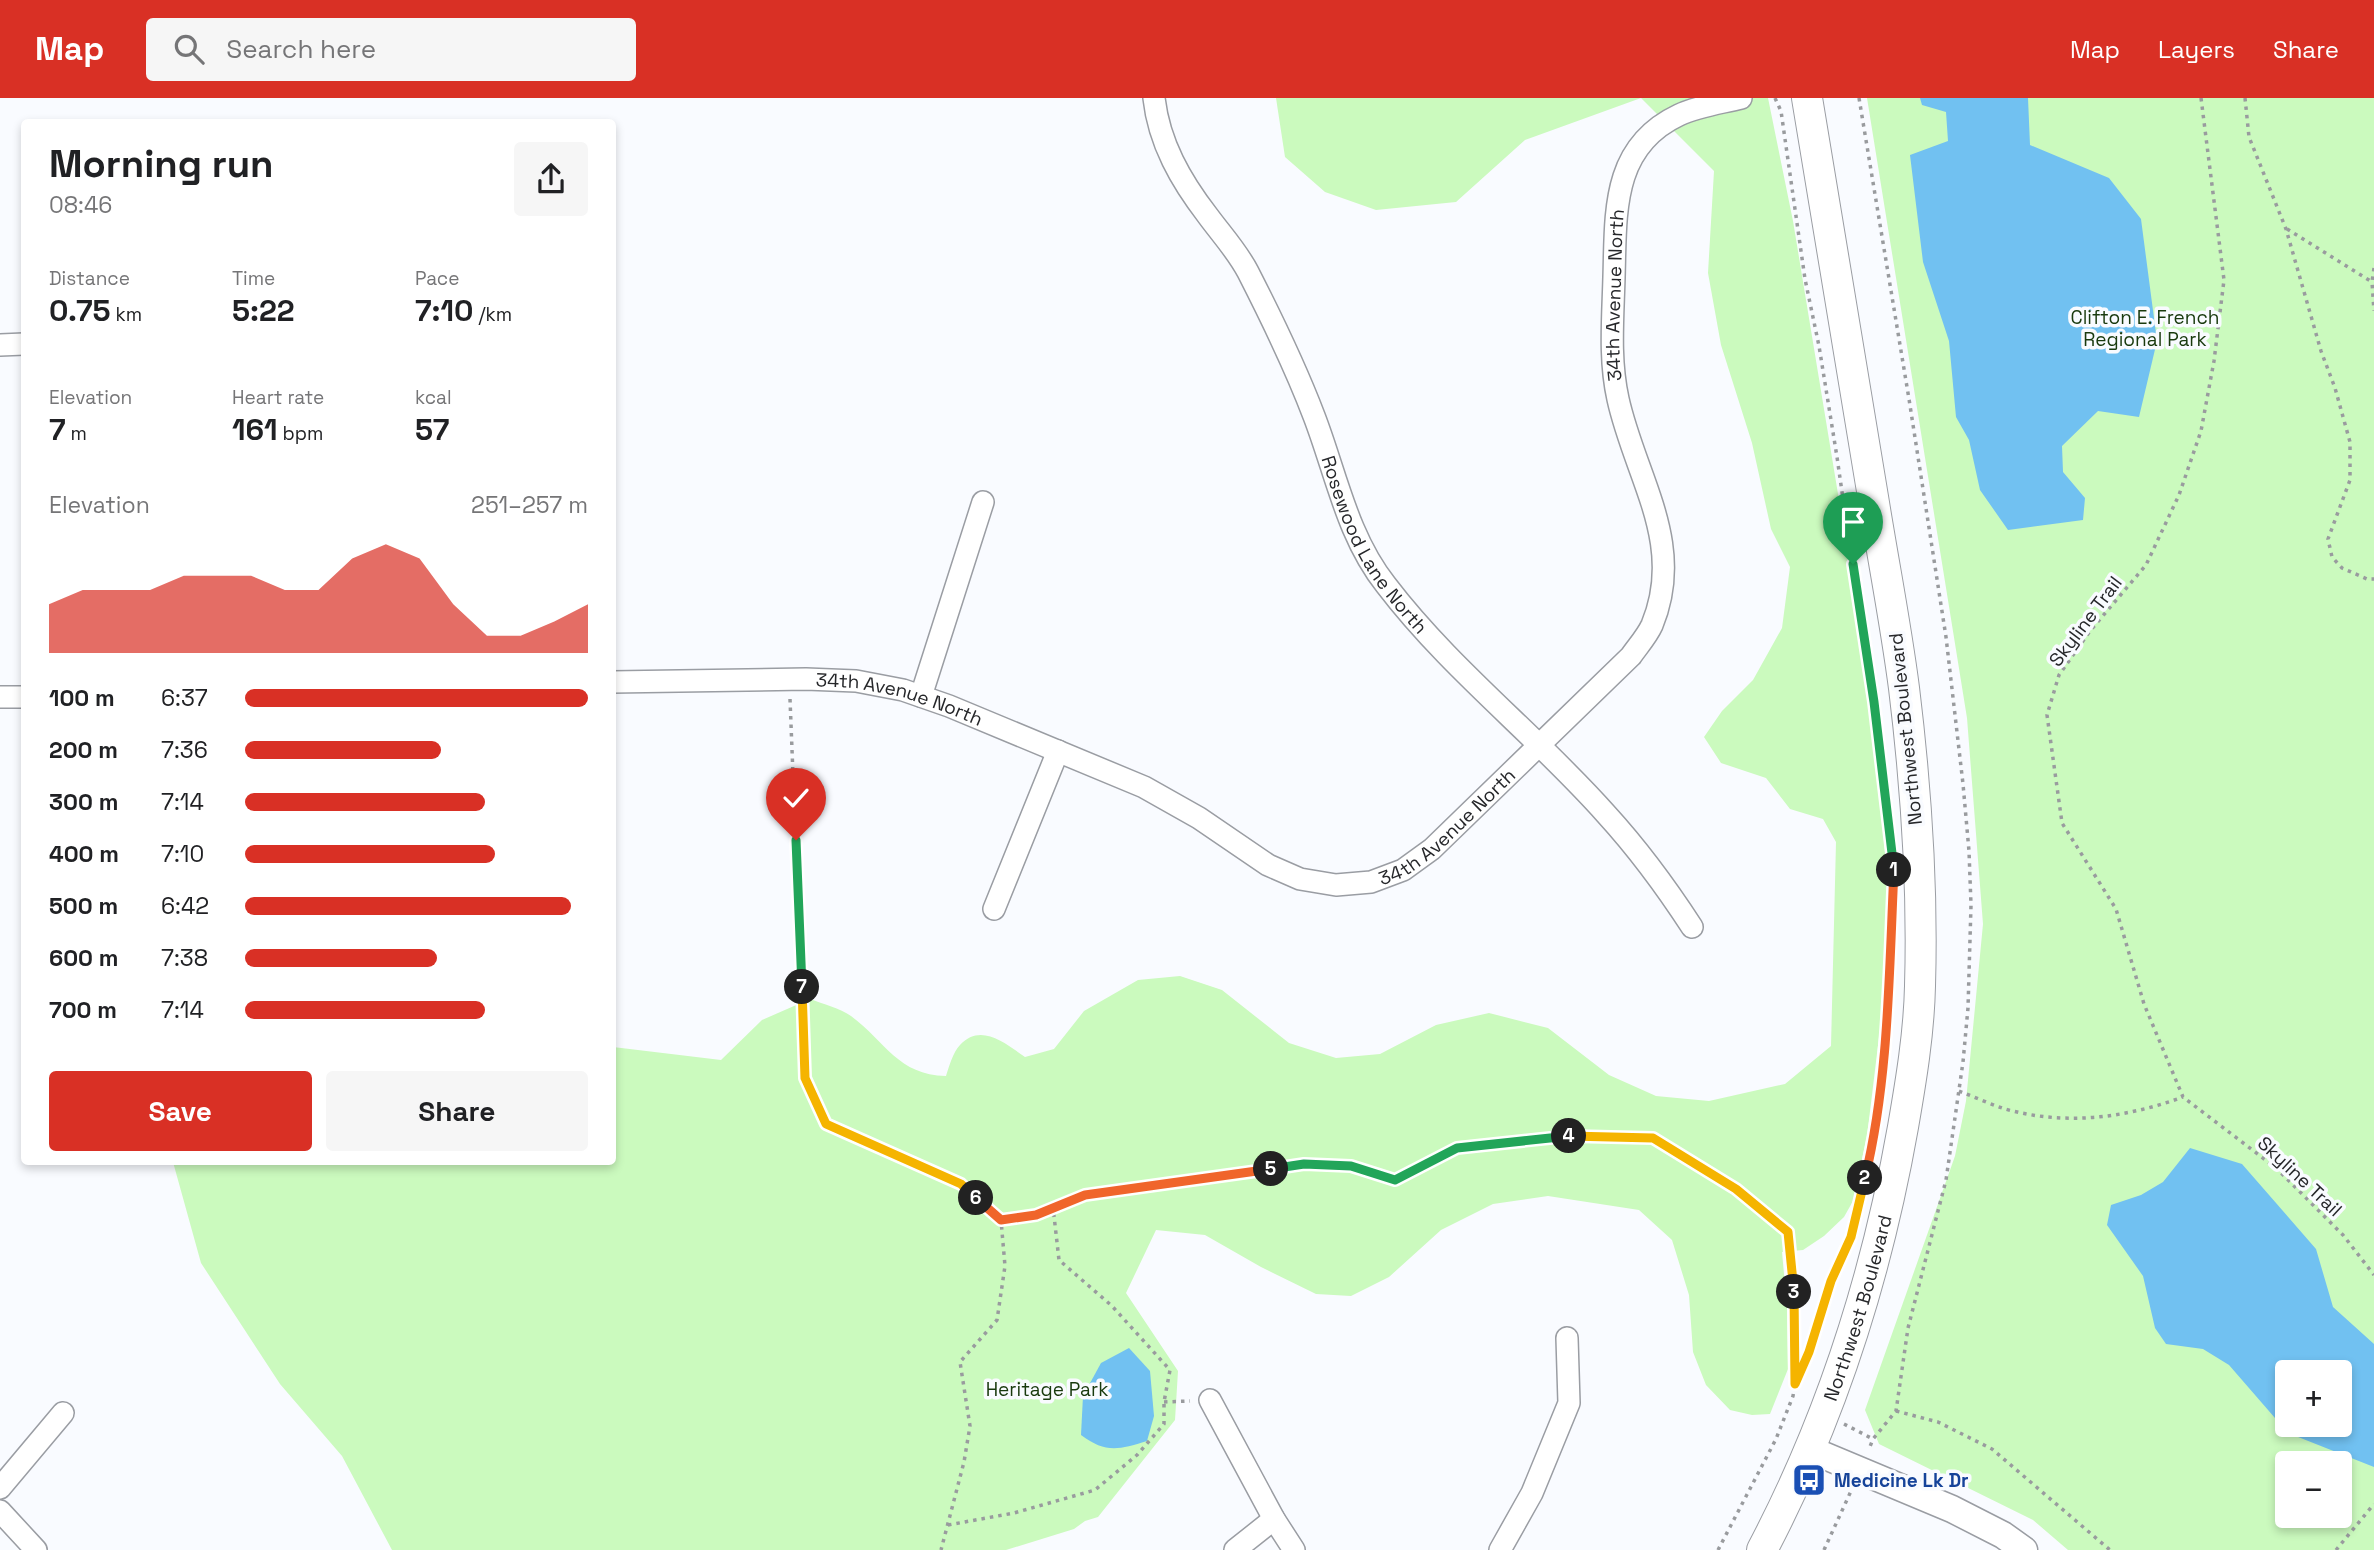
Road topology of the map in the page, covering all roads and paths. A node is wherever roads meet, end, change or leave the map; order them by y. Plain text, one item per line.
1 (1154, 98) edge
2 (1741, 98) edge
3 (1775, 98) edge
4 (1807, 98) edge
5 (2201, 98) edge
6 (2245, 98) edge
7 (2286, 229) junction
8 (2374, 268) edge
9 (2372, 282) junction
10 (2374, 311) edge
11 (21, 344) edge
12 (0, 345) edge
13 (983, 502) dead end
14 (2374, 579) edge
15 (789, 680) junction
16 (616, 681) edge
17 (921, 696) junction
18 (0, 697) edge
19 (21, 697) edge
20 (1538, 746) junction
21 (1058, 751) junction
22 (1891, 832) dead end
23 (1893, 892) dead end
24 (994, 909) dead end
25 (1692, 928) dead end
26 (1959, 1091) dead end
27 (2183, 1097) junction
28 (1053, 1208) junction
29 (1001, 1220) junction
30 (2374, 1275) edge
31 (1567, 1338) dead end
32 (1795, 1384) junction
33 (1210, 1400) joint
34 (1164, 1402) junction
35 (63, 1413) dead end
36 (1873, 1439) dead end
37 (1811, 1450) junction
38 (0, 1488) edge
39 (1849, 1494) dead end
40 (2374, 1504) edge
41 (0, 1511) edge
42 (1275, 1520) junction
43 (948, 1524) junction
44 (36, 1550) edge
45 (941, 1550) edge
46 (1235, 1550) edge
47 (1294, 1550) edge
48 (1500, 1550) edge
49 (1717, 1550) edge
50 (1762, 1550) edge
51 (1824, 1550) edge
52 (2024, 1550) edge
53 (2110, 1550) edge
54 (2336, 1550) edge

1 - 20 street, Rosewood Lane North
2 - 20 street, 34th Avenue North
3 - 22 path
4 - 37 main road, Northwest Boulevard
5 - 27 path, Skyline Trail
6 - 7 path
7 - 9 path
7 - 14 path
8 - 9 path
9 - 10 path
11 - 12 street
13 - 17 street
15 - 16 street, 34th Avenue North
15 - 17 street, 34th Avenue North
15 - 29 path
17 - 21 street, 34th Avenue North
18 - 19 street
20 - 21 street, 34th Avenue North
20 - 25 street, Rosewood Lane North
21 - 24 street
23 - 32 path
26 - 27 path
27 - 30 path, Skyline Trail
28 - 29 path
28 - 32 path
28 - 34 path
29 - 43 path
31 - 48 street
32 - 49 path
33 - 34 path
33 - 42 street
34 - 43 path
35 - 38 street
36 - 53 path
37 - 50 main road, Northwest Boulevard
37 - 52 street
39 - 51 path
40 - 54 path
41 - 44 street
42 - 46 street
42 - 47 street
43 - 45 path

